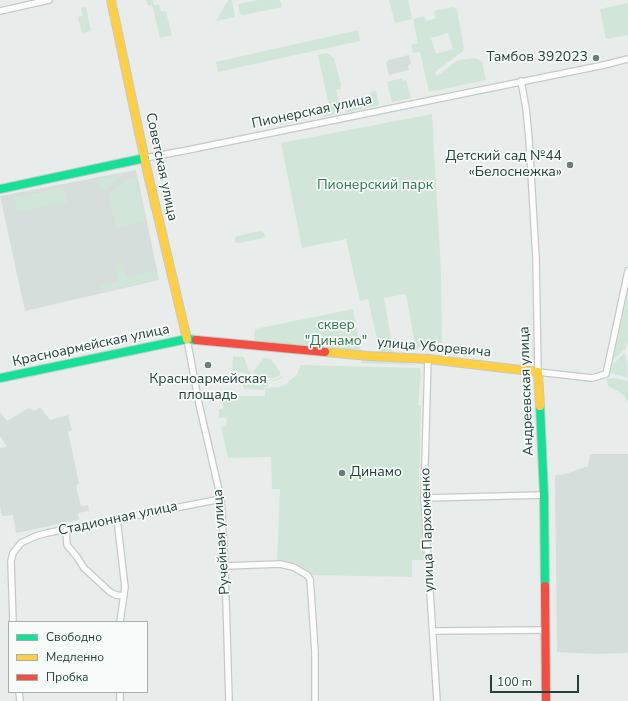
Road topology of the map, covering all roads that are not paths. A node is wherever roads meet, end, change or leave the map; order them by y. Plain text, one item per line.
1 (49, 0) edge
2 (111, 0) edge
3 (0, 11) edge
4 (628, 59) edge
5 (521, 81) junction
6 (145, 158) junction
7 (0, 189) edge
8 (628, 271) edge
9 (187, 339) junction
10 (428, 359) junction
11 (538, 372) junction
12 (0, 378) edge
13 (544, 495) junction
14 (424, 498) junction
15 (221, 499) junction
16 (117, 519) junction
17 (66, 530) junction
18 (225, 566) junction
19 (124, 596) junction
20 (13, 621) edge
21 (120, 621) edge
22 (545, 630) junction
23 (433, 631) junction
24 (229, 701) edge
25 (315, 701) edge
26 (437, 701) edge
27 (546, 701) edge

1 - 3 street
2 - 6 street, Советская улица
4 - 5 street, Пионерская улица
5 - 6 street, Пионерская улица
5 - 11 street, Андреевская улица
6 - 7 street, Пионерская улица
6 - 9 street, Советская улица
8 - 11 street, улица Уборевича
9 - 10 street, улица Уборевича
9 - 12 street, Красноармейская улица
9 - 15 street, Ручейная улица
10 - 11 street, улица Уборевича
10 - 14 street, улица Пархоменко
11 - 13 street, Андреевская улица
13 - 14 street
13 - 22 street, Андреевская улица
14 - 23 street, улица Пархоменко
15 - 16 street, Стадионная улица
15 - 18 street, Ручейная улица
16 - 17 street, Стадионная улица
16 - 19 street
17 - 19 street
17 - 20 street, Стадионная улица
18 - 24 street, Ручейная улица
18 - 25 street
19 - 21 street
22 - 23 street
22 - 27 street, Андреевская улица
23 - 26 street, улица Пархоменко

